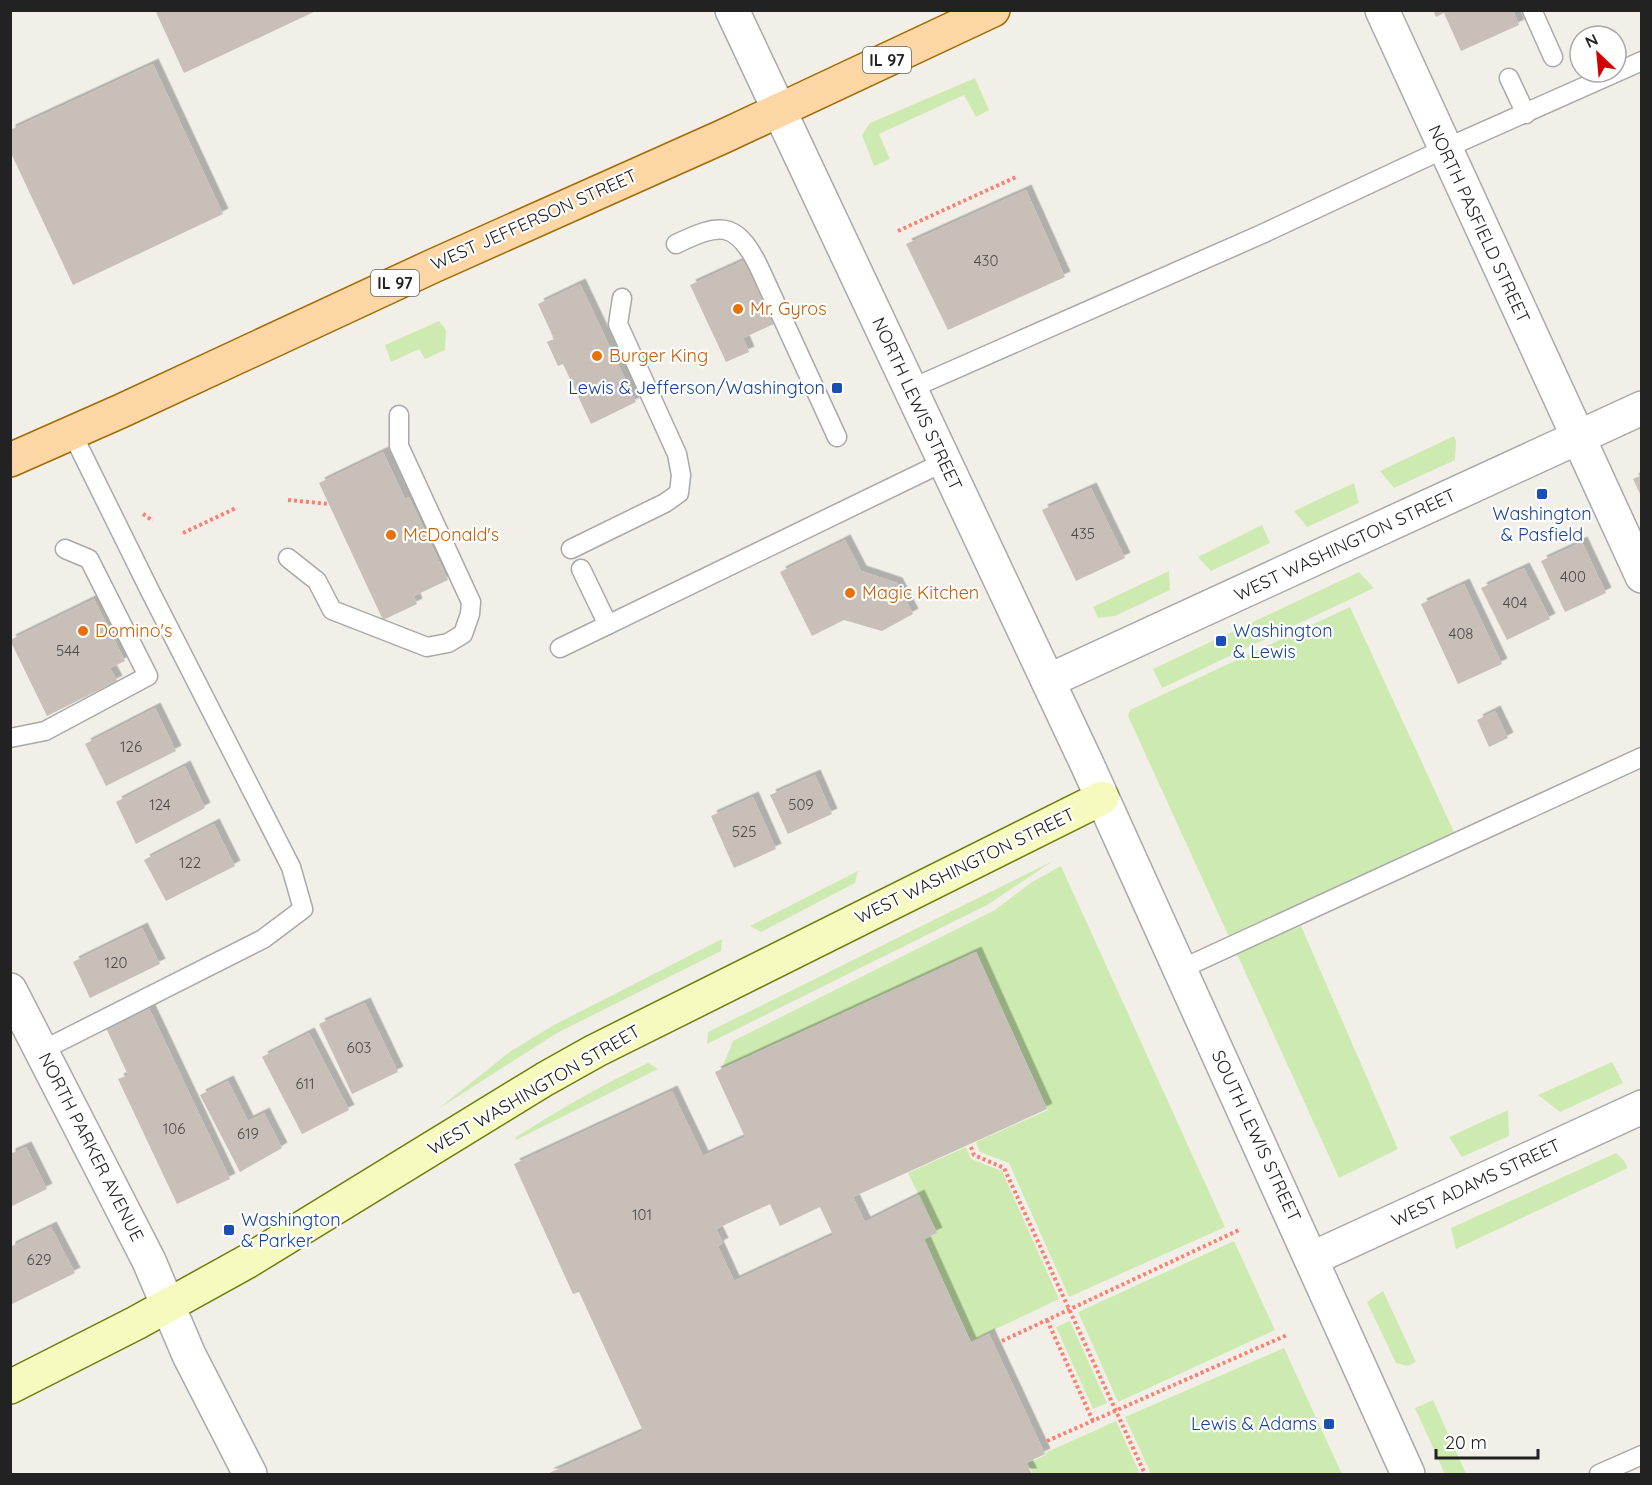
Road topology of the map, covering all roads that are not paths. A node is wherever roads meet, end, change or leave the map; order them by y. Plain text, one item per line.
1 (732, 10) edge
2 (993, 10) edge
3 (1382, 10) edge
4 (1532, 10) edge
5 (1553, 57) dead end
6 (1641, 61) edge
7 (1509, 78) dead end
8 (780, 110) junction
9 (1526, 114) junction
10 (1444, 149) junction
11 (676, 244) dead end
12 (622, 298) dead end
13 (910, 389) junction
14 (1641, 408) edge
15 (399, 415) dead end
16 (72, 433) junction
17 (837, 437) dead end
18 (1577, 437) junction
19 (10, 460) edge
20 (944, 462) junction
21 (65, 549) dead end
22 (571, 549) dead end
23 (288, 558) dead end
24 (581, 569) dead end
25 (1641, 576) edge
26 (608, 625) junction
27 (560, 648) dead end
28 (1048, 681) junction
29 (10, 738) edge
30 (1641, 757) edge
31 (1102, 798) junction
32 (1179, 970) junction
33 (10, 990) edge
34 (41, 1051) junction
35 (1641, 1107) edge
36 (1311, 1259) junction
37 (167, 1306) junction
38 (10, 1388) edge
39 (1641, 1455) edge
40 (250, 1474) edge
41 (1408, 1474) edge
42 (1599, 1474) edge

1 - 8 street, NORTH LEWIS STREET
2 - 8 main road, WEST JEFFERSON STREET / IL 97
3 - 10 street, NORTH PASFIELD STREET
4 - 5 lane
6 - 9 lane
7 - 9 lane
8 - 13 street, NORTH LEWIS STREET
8 - 16 main road, WEST JEFFERSON STREET / IL 97
9 - 10 lane
10 - 13 lane
10 - 18 street, NORTH PASFIELD STREET
11 - 17 lane
12 - 22 lane
13 - 20 street, NORTH LEWIS STREET
14 - 18 street, WEST WASHINGTON STREET
15 - 23 lane
16 - 19 main road, WEST JEFFERSON STREET / IL 97
16 - 34 lane
18 - 25 street, NORTH PASFIELD STREET
18 - 28 street, WEST WASHINGTON STREET
20 - 26 lane
20 - 28 street, NORTH LEWIS STREET
21 - 29 lane
24 - 26 lane
26 - 27 lane
28 - 31 street, NORTH LEWIS STREET
30 - 32 lane
31 - 32 street, SOUTH LEWIS STREET
31 - 37 street, WEST WASHINGTON STREET
32 - 36 street, SOUTH LEWIS STREET
33 - 34 street, NORTH PARKER AVENUE
34 - 37 street, NORTH PARKER AVENUE
35 - 36 street, WEST ADAMS STREET
36 - 41 street, SOUTH LEWIS STREET
37 - 38 street, WEST WASHINGTON STREET
37 - 40 street, NORTH PARKER AVENUE
39 - 42 lane

